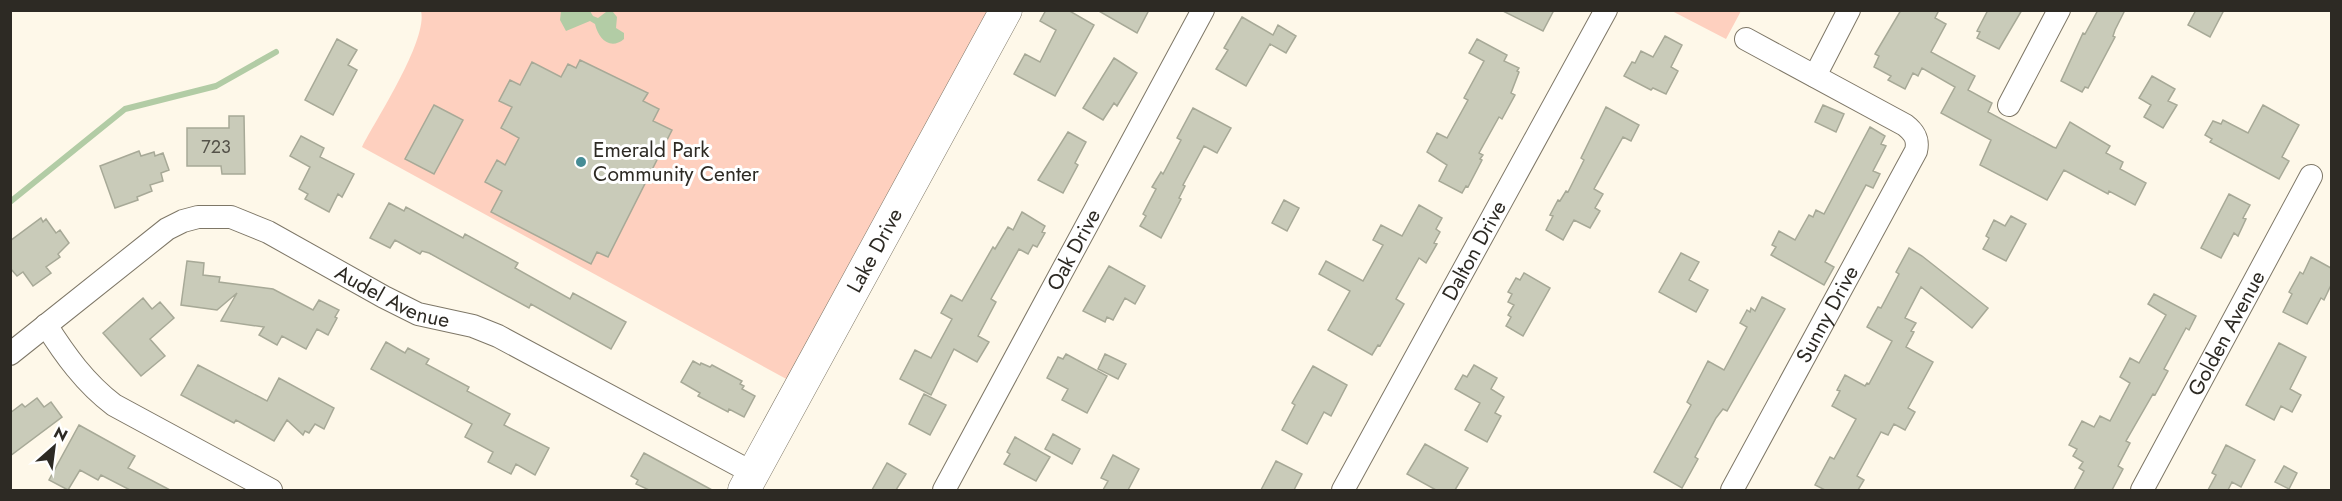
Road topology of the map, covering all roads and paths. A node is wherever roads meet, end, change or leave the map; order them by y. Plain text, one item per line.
1 (1006, 10) edge
2 (1203, 10) edge
3 (1606, 10) edge
4 (1849, 10) edge
5 (2059, 10) edge
6 (1746, 39) dead end
7 (1815, 76) junction
8 (2009, 105) dead end
9 (2311, 176) dead end
10 (46, 325) junction
11 (10, 354) edge
12 (749, 482) edge
13 (271, 490) edge
14 (944, 490) edge
15 (1343, 490) edge
16 (1732, 490) edge
17 (2142, 490) edge

1 - 12 street, Lake Drive
2 - 14 street, Oak Drive
3 - 15 street, Dalton Drive
4 - 7 street
5 - 8 street
6 - 7 street
7 - 16 street, Sunny Drive
9 - 17 street, Golden Avenue
10 - 11 street, Audel Avenue
10 - 12 street, Audel Avenue
10 - 13 street

